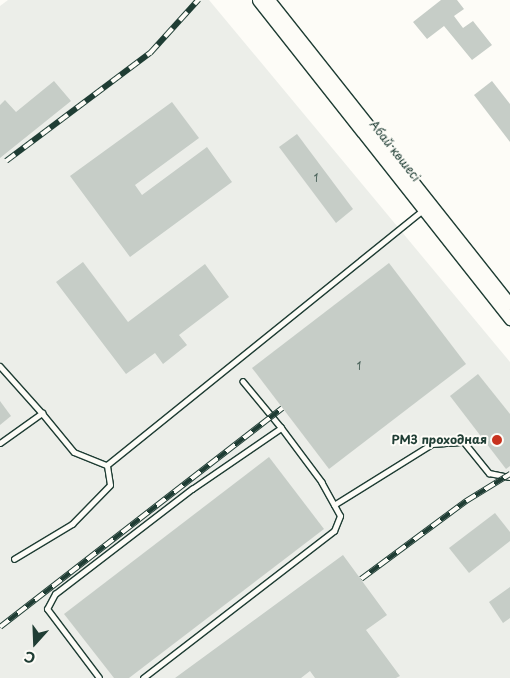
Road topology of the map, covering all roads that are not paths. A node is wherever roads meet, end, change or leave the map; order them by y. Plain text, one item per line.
1 (258, 0) edge
2 (269, 0) edge
3 (424, 210) junction
4 (510, 304) edge
5 (510, 319) edge
6 (0, 366) edge
7 (243, 382) dead end
8 (42, 413) junction
9 (281, 428) junction
10 (0, 443) edge
11 (107, 465) junction
12 (510, 478) edge
13 (334, 505) junction
14 (14, 559) dead end
15 (99, 678) edge
16 (142, 678) edge

1 - 3 street, Абай көшесі
2 - 4 street, Абай көшесі
3 - 5 street, Абай көшесі
3 - 11 lane
6 - 8 lane
7 - 9 lane
8 - 10 lane
8 - 11 lane
9 - 13 lane
9 - 15 lane
11 - 14 lane
12 - 13 lane
13 - 16 lane

